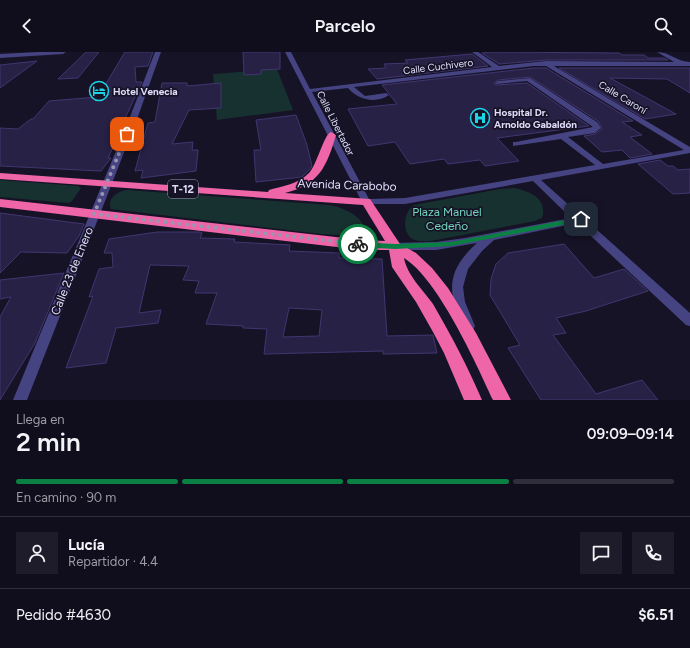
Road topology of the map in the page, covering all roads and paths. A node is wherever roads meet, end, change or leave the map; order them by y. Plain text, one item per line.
1 (20, 52) edge
2 (63, 52) edge
3 (158, 52) edge
4 (288, 52) edge
5 (475, 52) edge
6 (660, 52) edge
7 (0, 53) edge
8 (0, 56) edge
9 (545, 63) junction
10 (690, 64) edge
11 (682, 65) junction
12 (497, 68) junction
13 (690, 69) edge
14 (498, 82) dead end
15 (350, 86) junction
16 (308, 91) junction
17 (386, 96) dead end
18 (331, 135) junction
19 (562, 136) junction
20 (516, 144) dead end
21 (688, 152) edge
22 (601, 166) junction
23 (0, 176) edge
24 (534, 178) junction
25 (107, 183) junction
26 (251, 194) junction
27 (366, 202) junction
28 (0, 203) edge
29 (94, 214) junction
30 (581, 219) junction
31 (492, 237) junction
32 (395, 246) junction
33 (690, 321) edge
34 (474, 343) junction
35 (20, 400) edge
36 (473, 400) edge
37 (502, 400) edge

1 - 7 street
2 - 8 street
3 - 25 street, Calle 23 de Enero
4 - 16 street, Calle Libertador
5 - 12 street
6 - 11 street
9 - 11 street, Calle Cuchivero
9 - 12 street, Calle Cuchivero
9 - 21 street, Calle Caroní
10 - 11 street, Calle Cuchivero
11 - 13 street
12 - 15 street, Calle Cuchivero
14 - 19 street
15 - 16 street, Calle Cuchivero
15 - 17 street
16 - 18 street, Calle Libertador
18 - 26 highway
18 - 27 street, Calle Libertador
19 - 20 street
19 - 22 street
21 - 22 street, Avenida Carabobo
22 - 24 street, Avenida Carabobo
23 - 25 highway, Avenida Carabobo / T-12
24 - 27 street, Avenida Carabobo
24 - 30 street
25 - 26 highway, Avenida Carabobo / T-12
25 - 29 street, Calle 23 de Enero
26 - 27 highway, Avenida Carabobo / T-12
27 - 32 highway
28 - 29 highway
29 - 32 highway
29 - 35 street, Calle 23 de Enero
30 - 31 street
30 - 33 street
31 - 32 street
31 - 34 street
32 - 34 highway
32 - 36 highway
34 - 37 highway

